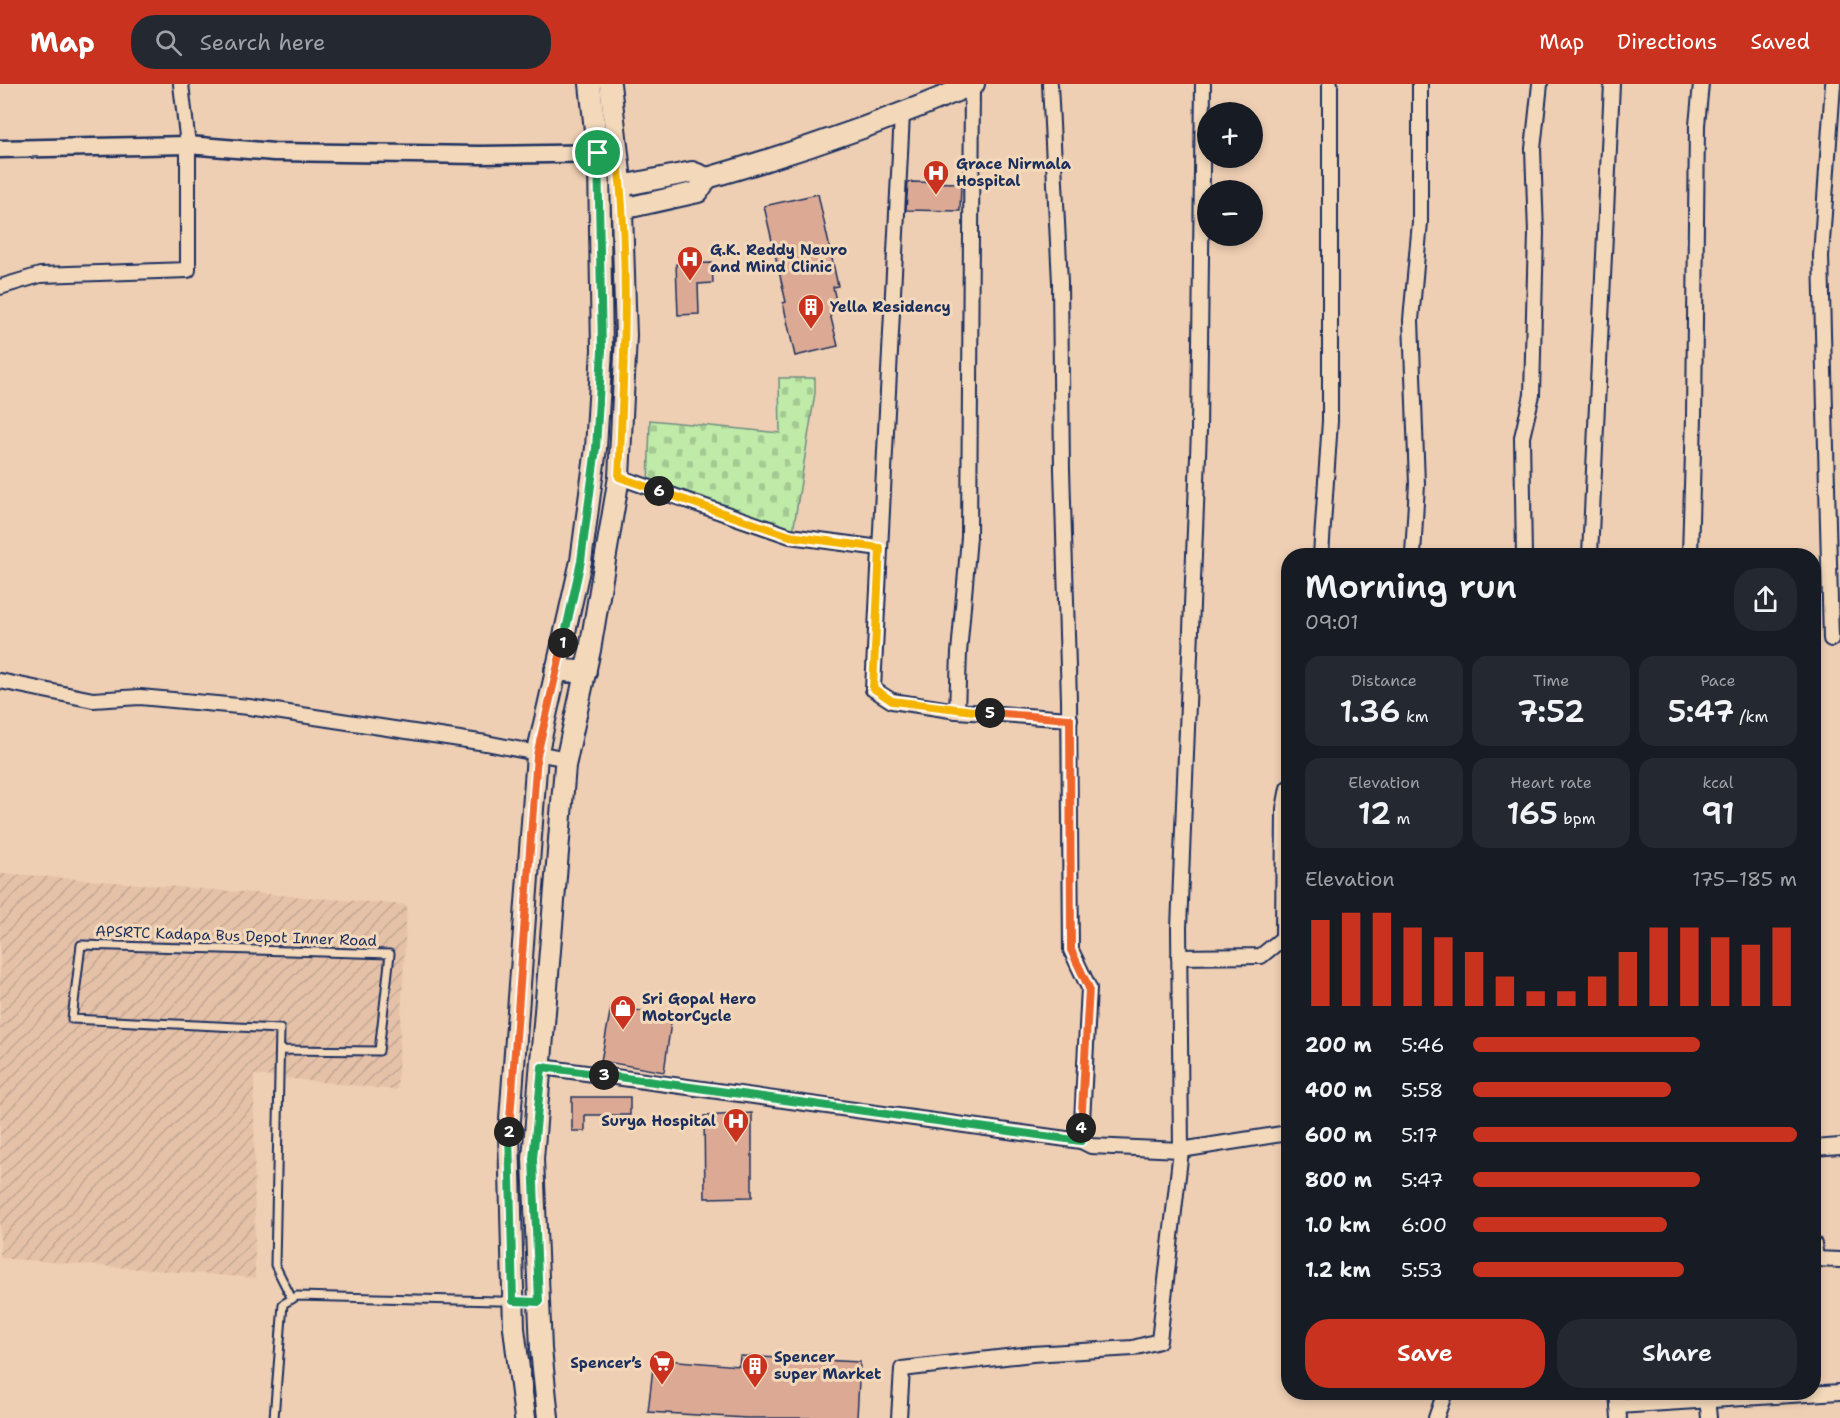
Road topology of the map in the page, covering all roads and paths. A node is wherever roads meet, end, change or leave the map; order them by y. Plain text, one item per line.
1 (182, 84) edge
2 (590, 84) edge
3 (610, 84) edge
4 (973, 84) edge
5 (1050, 84) edge
6 (1203, 84) edge
7 (1330, 84) edge
8 (1420, 84) edge
9 (1540, 84) edge
10 (1611, 84) edge
11 (1701, 84) edge
12 (1833, 84) edge
13 (902, 114) junction
14 (189, 145) junction
15 (0, 149) edge
16 (608, 153) junction
17 (707, 178) junction
18 (621, 186) junction
19 (622, 209) junction
20 (0, 287) edge
21 (619, 477) junction
22 (880, 548) junction
23 (1321, 548) edge
24 (1413, 548) edge
25 (1524, 548) edge
26 (1590, 548) edge
27 (1690, 548) edge
28 (1831, 639) dead end
29 (556, 670) junction
30 (585, 672) junction
31 (0, 681) edge
32 (957, 711) junction
33 (1070, 719) junction
34 (537, 755) junction
35 (567, 759) junction
36 (1281, 943) edge
37 (1179, 957) junction
38 (281, 1050) junction
39 (542, 1067) junction
40 (1281, 1134) edge
41 (1081, 1141) junction
42 (1840, 1146) edge
43 (1821, 1147) edge
44 (1181, 1150) junction
45 (1821, 1259) edge
46 (1840, 1260) edge
47 (292, 1299) junction
48 (513, 1301) junction
49 (539, 1302) junction
50 (1840, 1392) edge
51 (1821, 1393) edge
52 (1442, 1400) edge
53 (1682, 1400) edge
54 (1707, 1400) edge
55 (1618, 1405) edge
56 (274, 1418) edge
57 (525, 1418) edge
58 (548, 1418) edge
59 (899, 1418) edge
60 (1436, 1418) edge
61 (1709, 1418) edge

1 - 14 street
2 - 16 main road
3 - 16 main road
4 - 13 main road
4 - 32 street
5 - 33 street
6 - 37 street
7 - 23 street
8 - 24 street
9 - 25 street
10 - 26 street
11 - 27 street
12 - 28 street
13 - 17 main road
13 - 22 street
14 - 15 street
14 - 16 street
14 - 20 street
16 - 18 main road
16 - 29 main road
17 - 18 main road
17 - 19 main road
18 - 19 main road
19 - 21 main road
21 - 22 street
21 - 30 main road
22 - 32 street
29 - 30 main road
29 - 34 main road
30 - 35 main road
31 - 34 street
32 - 33 street
33 - 41 street
34 - 35 street
34 - 48 main road
35 - 39 main road
36 - 37 street
37 - 44 street
38 - 38 lane, APSRTC Kadapa Bus Depot Inner Road
38 - 47 lane, APSRTC Kadapa Bus Depot Inner Road
39 - 41 street
39 - 49 main road
40 - 44 street
41 - 44 street
42 - 43 street
44 - 59 street
45 - 46 street
47 - 48 lane
47 - 56 lane
48 - 49 lane
48 - 57 main road
49 - 58 main road
50 - 51 street
52 - 60 street
53 - 55 street
54 - 61 street

